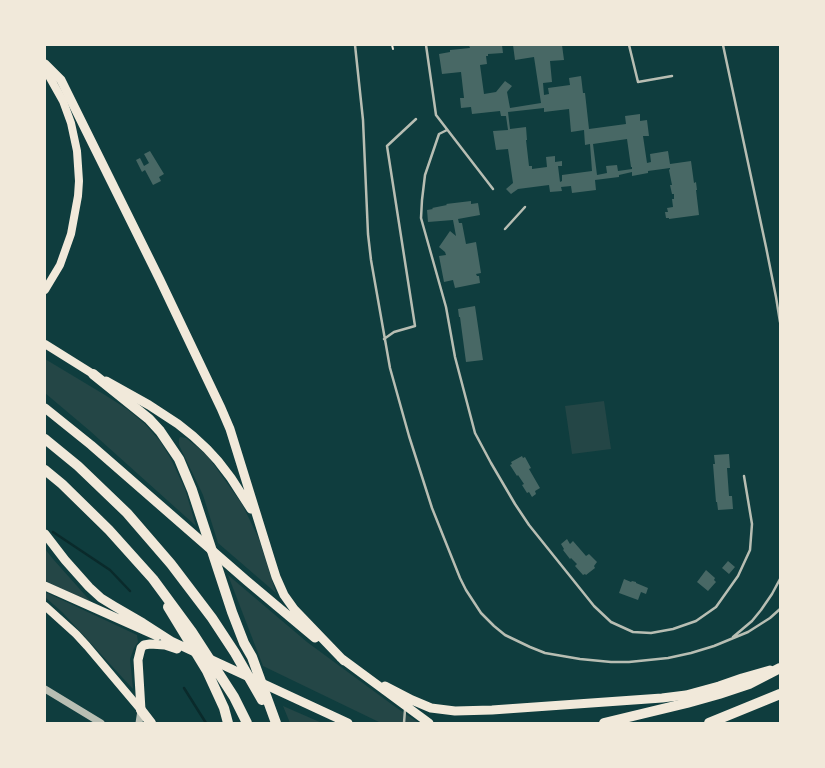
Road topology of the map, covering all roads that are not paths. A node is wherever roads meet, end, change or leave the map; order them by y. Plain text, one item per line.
1 (355, 45) edge
2 (426, 45) edge
3 (629, 45) edge
4 (722, 45) edge
5 (45, 64) edge
6 (45, 69) edge
7 (672, 76) dead end
8 (416, 119) dead end
9 (447, 130) junction
10 (493, 189) dead end
11 (525, 207) dead end
12 (505, 229) dead end
13 (45, 290) edge
14 (780, 322) edge
15 (384, 339) junction
16 (45, 344) edge
17 (93, 374) junction
18 (45, 406) edge
19 (45, 440) edge
20 (45, 470) edge
21 (744, 476) dead end
22 (258, 520) junction
23 (45, 534) edge
24 (780, 578) edge
25 (153, 579) junction
26 (45, 586) edge
27 (45, 606) edge
28 (780, 609) edge
29 (164, 639) junction
30 (728, 641) junction
31 (344, 662) junction
32 (780, 668) edge
33 (355, 670) junction
34 (45, 689) edge
35 (780, 694) edge
36 (405, 706) junction
37 (141, 710) junction
38 (101, 723) edge
39 (139, 723) edge
40 (151, 723) edge
41 (228, 723) edge
42 (247, 723) edge
43 (275, 723) edge
44 (348, 723) edge
45 (404, 723) edge
46 (430, 723) edge
47 (604, 723) edge
48 (709, 723) edge

1 - 15 lane
2 - 9 lane
3 - 7 lane
4 - 14 lane
5 - 22 main road
6 - 13 main road
8 - 15 lane
9 - 10 lane
9 - 21 lane
11 - 12 lane
15 - 30 lane
16 - 17 main road
17 - 22 main road
17 - 43 highway
18 - 31 main road
19 - 43 highway
20 - 25 highway
22 - 31 main road
23 - 29 main road
24 - 30 lane
25 - 41 highway
25 - 42 highway
26 - 29 main road
27 - 37 main road
28 - 30 lane
29 - 37 main road
29 - 44 main road
31 - 33 main road
32 - 33 main road
32 - 47 highway
33 - 36 main road
34 - 38 street
35 - 48 highway
36 - 45 lane
36 - 46 main road
37 - 39 street
37 - 40 highway

